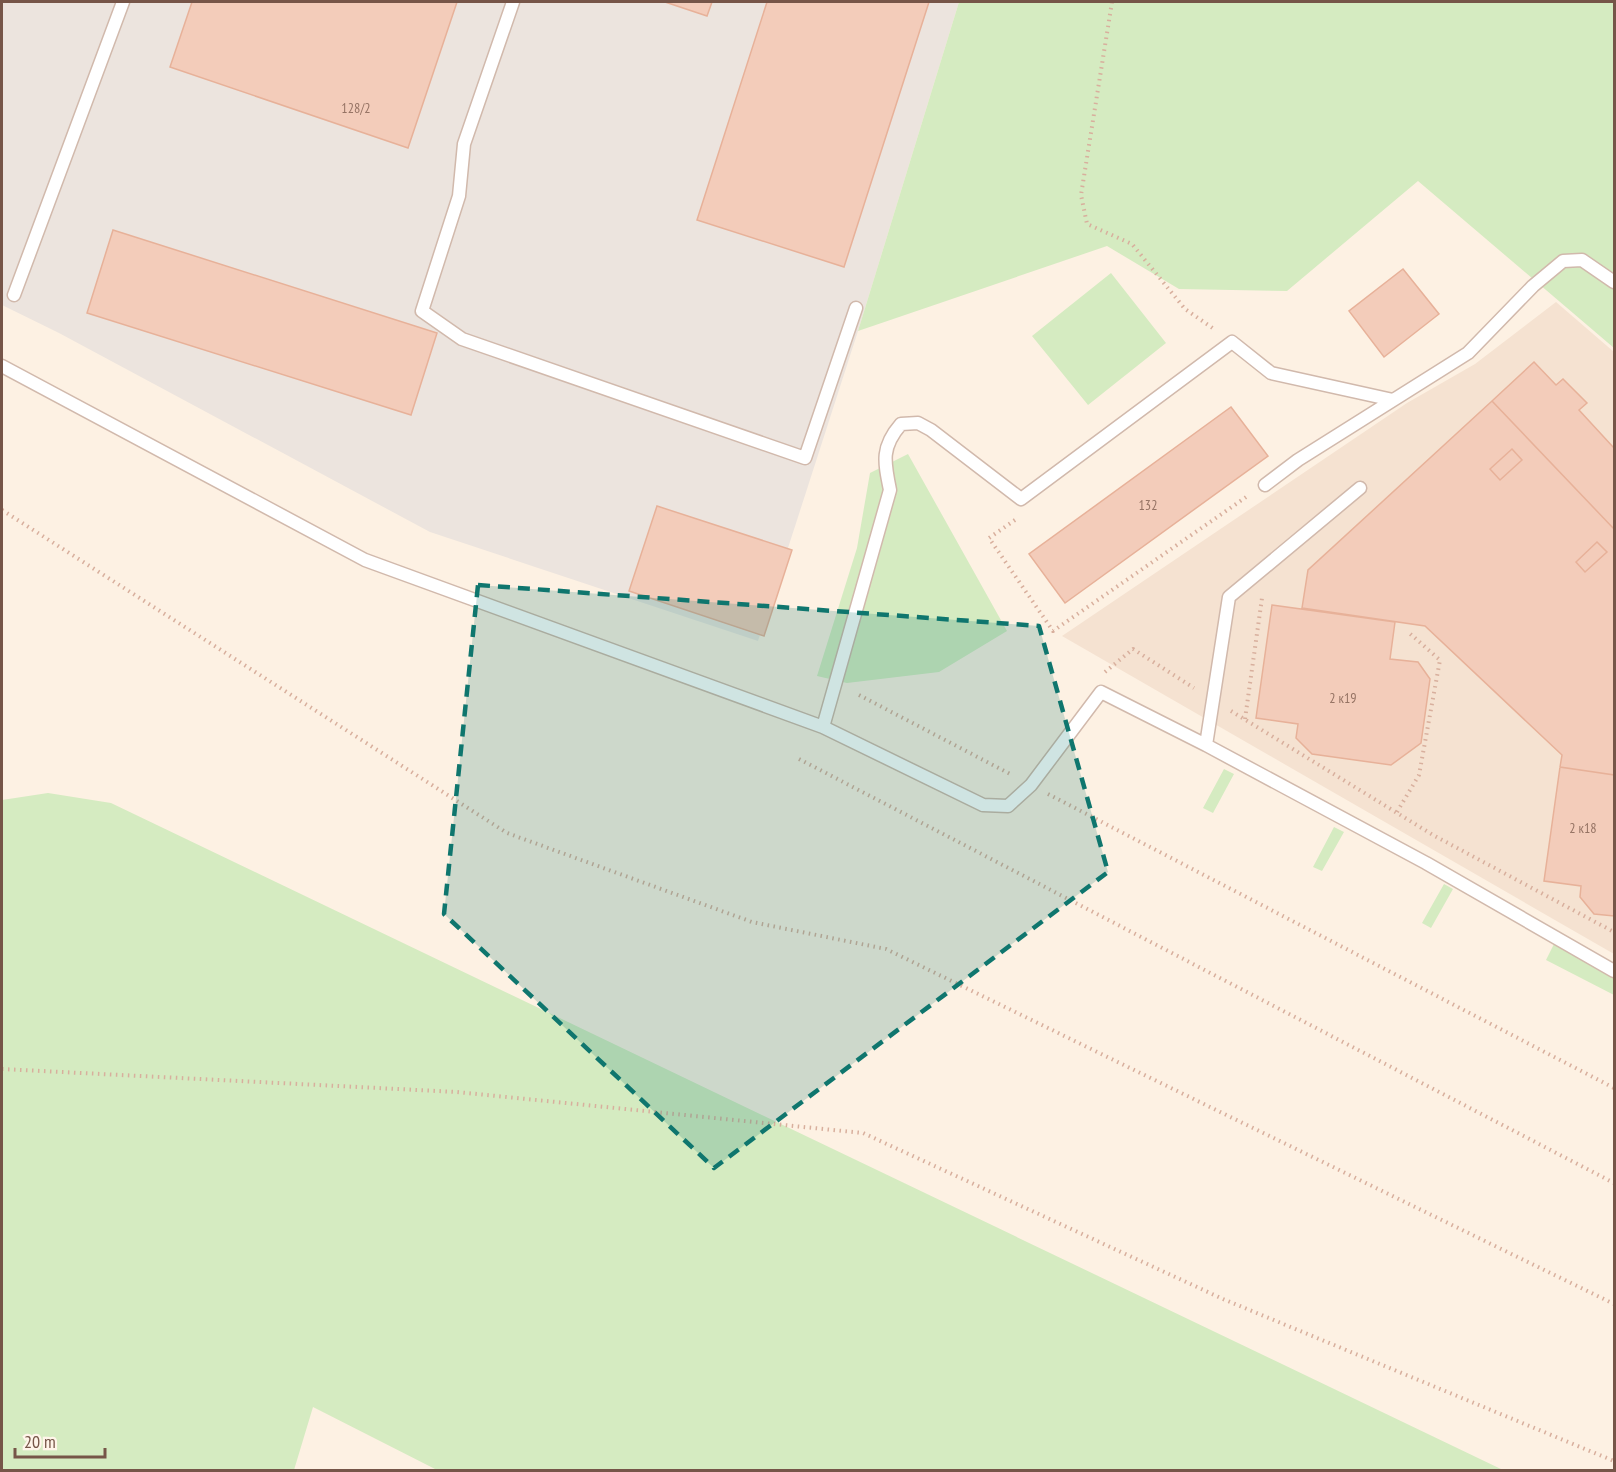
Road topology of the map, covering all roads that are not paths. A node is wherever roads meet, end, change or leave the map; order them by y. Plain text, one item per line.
1 (123, 2) edge
2 (513, 2) edge
3 (1614, 282) edge
4 (14, 295) dead end
5 (856, 308) dead end
6 (2, 366) edge
7 (1393, 400) junction
8 (1264, 484) road end
9 (1360, 488) dead end
10 (823, 728) junction
11 (1206, 745) junction
12 (1614, 970) edge

1 - 4 lane
2 - 5 lane
3 - 7 lane
6 - 10 lane
7 - 8 lane
7 - 10 lane
9 - 11 lane
10 - 11 lane
11 - 12 lane

